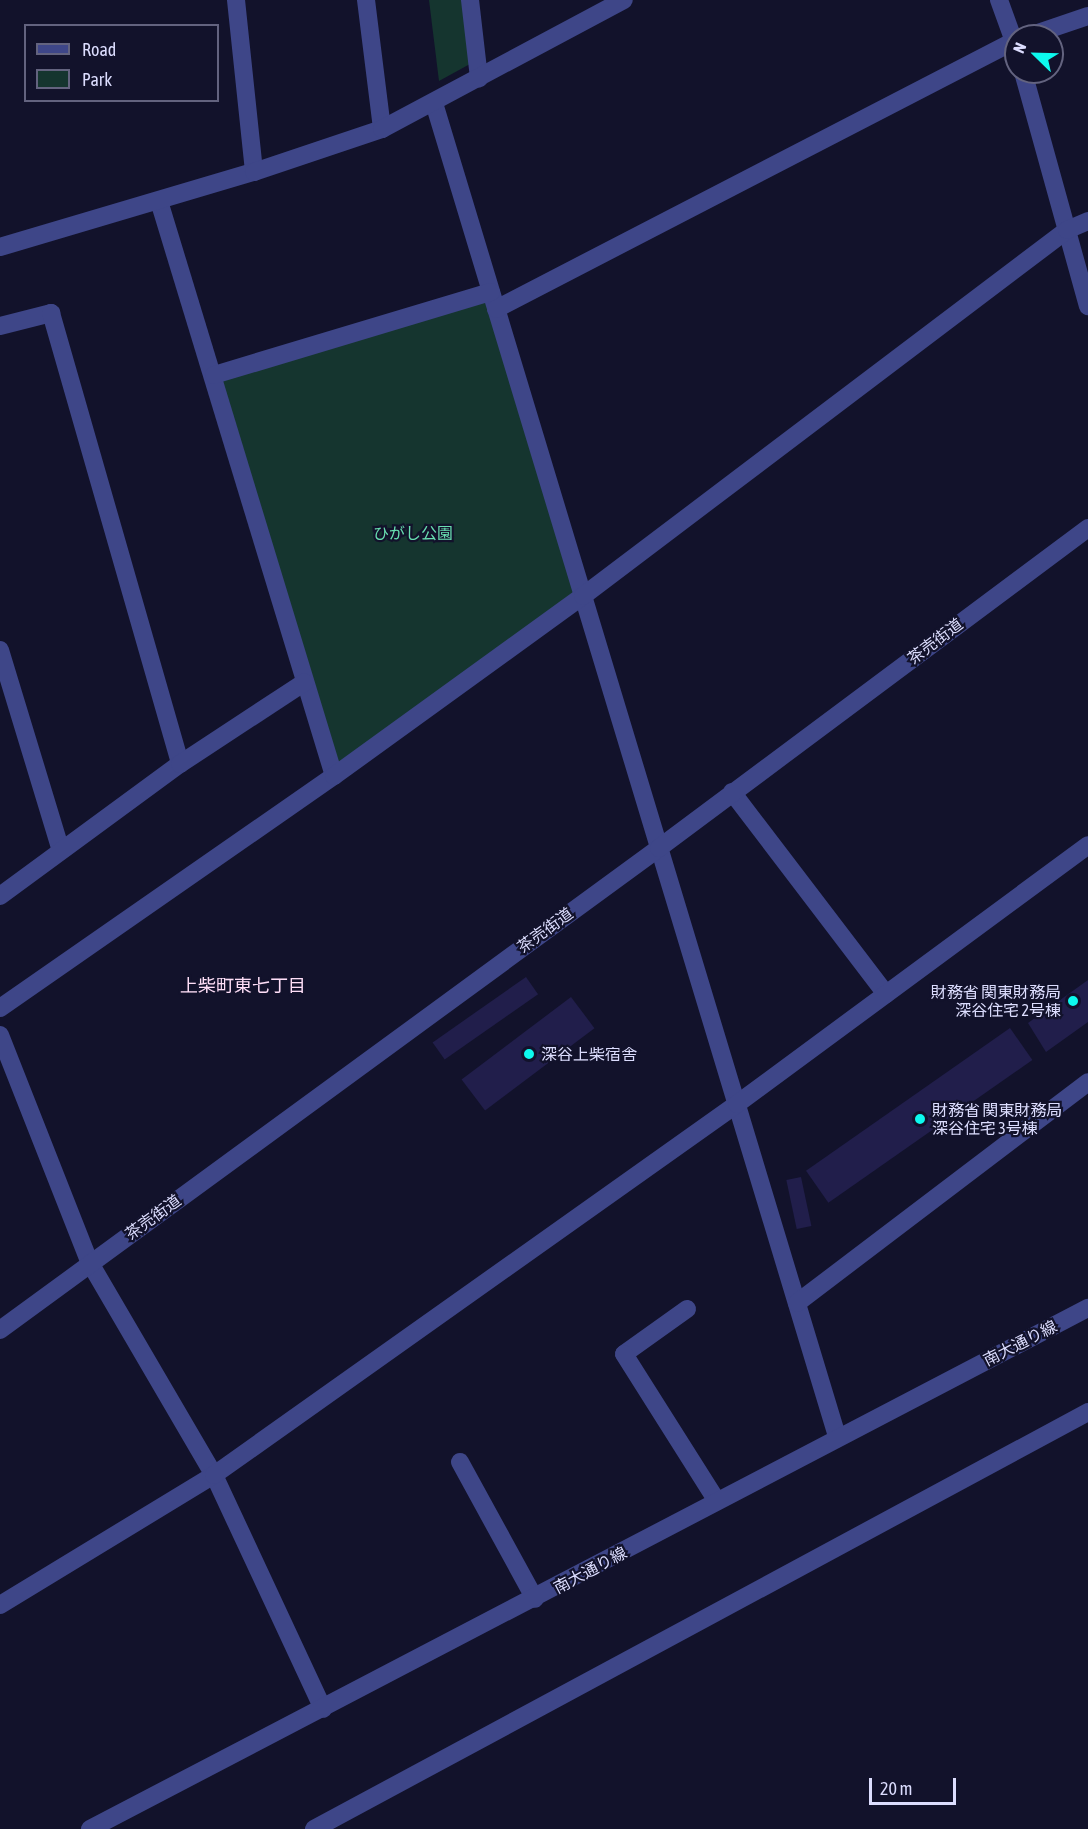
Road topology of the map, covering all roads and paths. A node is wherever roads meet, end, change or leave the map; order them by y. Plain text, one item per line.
1 (236, 0) edge
2 (366, 0) edge
3 (470, 0) edge
4 (624, 0) edge
5 (999, 0) edge
6 (1088, 16) edge
7 (1011, 24) edge
8 (1064, 25) edge
9 (1004, 48) edge
10 (479, 78) junction
11 (1026, 84) edge
12 (434, 103) junction
13 (382, 129) junction
14 (254, 172) junction
15 (159, 201) junction
16 (1088, 221) edge
17 (1067, 230) junction
18 (0, 247) edge
19 (494, 301) junction
20 (1088, 306) edge
21 (0, 326) edge
22 (214, 375) junction
23 (1088, 528) edge
24 (583, 596) junction
25 (0, 650) edge
26 (305, 682) junction
27 (180, 764) junction
28 (334, 776) junction
29 (732, 792) junction
30 (1088, 845) edge
31 (60, 848) junction
32 (659, 848) junction
33 (0, 896) edge
34 (886, 994) junction
35 (0, 1008) edge
36 (0, 1035) edge
37 (1088, 1082) edge
38 (737, 1104) junction
39 (90, 1263) junction
40 (797, 1303) junction
41 (1088, 1308) edge
42 (687, 1309) dead end
43 (0, 1330) edge
44 (1088, 1412) edge
45 (837, 1436) junction
46 (460, 1462) dead end
47 (214, 1475) junction
48 (717, 1502) junction
49 (535, 1599) junction
50 (0, 1605) edge
51 (323, 1709) junction
52 (90, 1829) edge
53 (314, 1829) edge

1 - 14 street
2 - 13 street
3 - 10 street
4 - 10 street
5 - 7 street
6 - 8 street
9 - 19 street
10 - 12 street
11 - 17 street
12 - 13 street
12 - 19 street
13 - 14 street
14 - 15 street
15 - 18 street
15 - 22 street
16 - 17 street
17 - 20 street
17 - 24 street
19 - 22 street
19 - 24 street
21 - 27 street
22 - 26 street
23 - 29 street, 茶売街道
24 - 28 street
24 - 32 street
25 - 31 street
26 - 27 street
26 - 28 street
27 - 31 street
28 - 35 street
29 - 32 street, 茶売街道
29 - 34 street
30 - 34 street
31 - 33 street
32 - 38 street
32 - 39 street, 茶売街道
34 - 38 street
36 - 39 street
37 - 40 street
38 - 40 street
38 - 47 street
39 - 43 street, 茶売街道
39 - 47 street
40 - 45 street
41 - 45 street, 南大通り線
42 - 48 street
44 - 53 street
45 - 48 street, 南大通り線
46 - 49 street
47 - 50 street
47 - 51 street
48 - 49 street, 南大通り線
49 - 51 street, 南大通り線
51 - 52 street, 南大通り線

